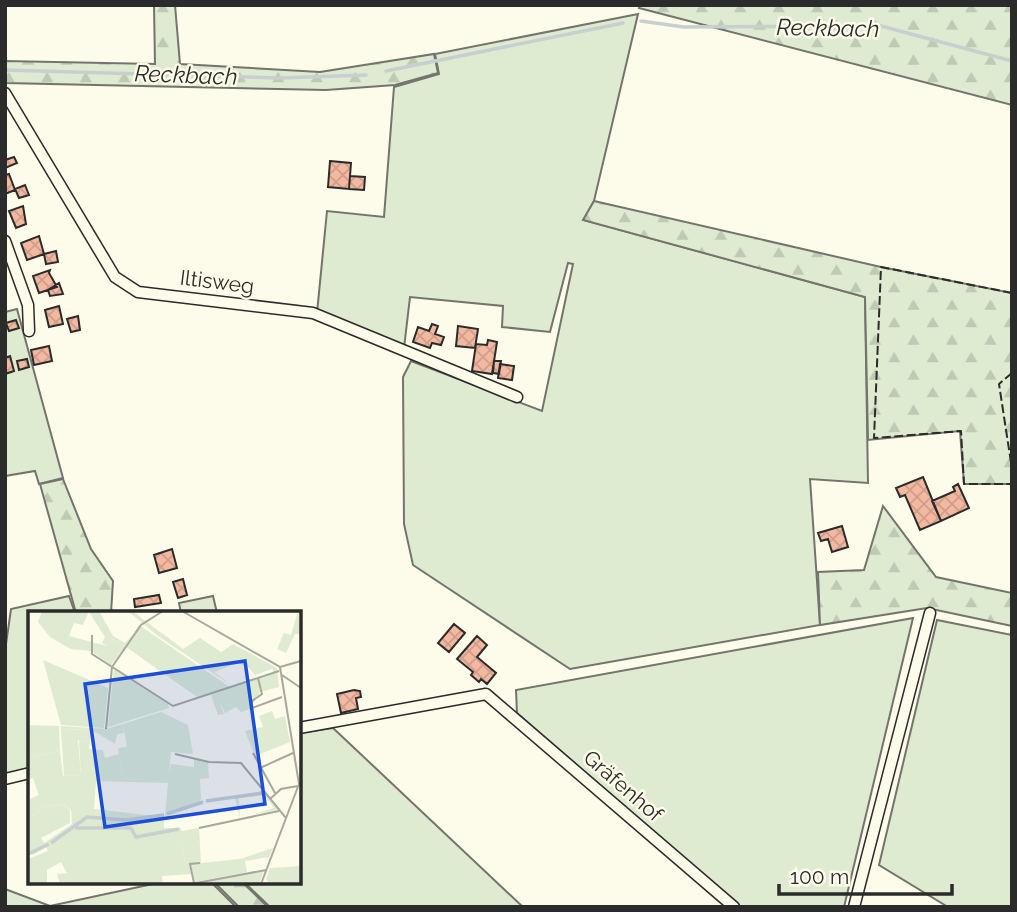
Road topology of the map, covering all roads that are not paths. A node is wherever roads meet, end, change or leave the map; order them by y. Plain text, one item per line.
1 (5, 93) edge
2 (5, 241) edge
3 (29, 331) dead end
4 (517, 397) dead end
5 (930, 613) dead end
6 (301, 728) edge
7 (28, 773) edge
8 (5, 779) edge
9 (734, 907) edge
10 (855, 907) edge

1 - 4 street, Iltisweg
2 - 3 street
5 - 10 street
6 - 9 street, Gräfenhof
7 - 8 street

